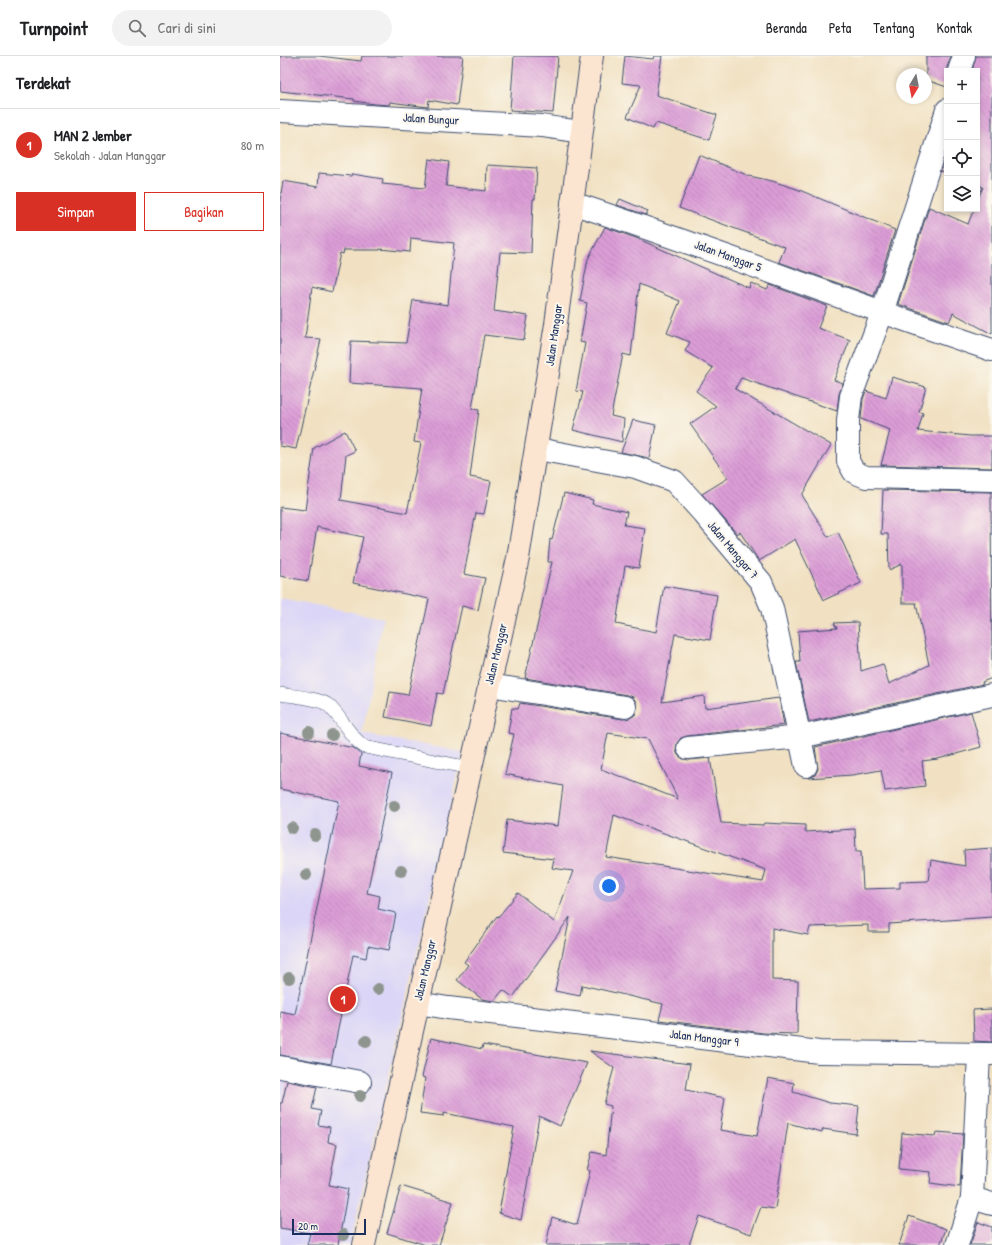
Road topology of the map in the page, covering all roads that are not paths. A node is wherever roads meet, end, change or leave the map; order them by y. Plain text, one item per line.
1 (592, 56) edge
2 (964, 56) edge
3 (960, 68) edge
4 (280, 111) edge
5 (944, 119) edge
6 (581, 132) junction
7 (572, 203) junction
8 (882, 313) junction
9 (992, 350) edge
10 (537, 449) junction
11 (992, 480) edge
12 (489, 685) junction
13 (280, 694) edge
14 (992, 695) edge
15 (625, 707) dead end
16 (800, 737) junction
17 (688, 748) dead end
18 (806, 766) dead end
19 (470, 768) junction
20 (418, 1003) junction
21 (986, 1054) edge
22 (280, 1067) edge
23 (360, 1082) dead end
24 (982, 1201) edge
25 (364, 1245) edge
26 (957, 1245) edge

1 - 6 main road, Jalan Manggar
2 - 3 street
4 - 6 street, Jalan Bungur
5 - 8 street
6 - 7 main road, Jalan Manggar
7 - 8 street, Jalan Manggar 5
7 - 10 main road, Jalan Manggar
8 - 9 street, Jalan Manggar 5
8 - 11 street
10 - 12 main road, Jalan Manggar
10 - 16 street, Jalan Manggar 7
12 - 15 street
12 - 19 main road, Jalan Manggar
13 - 19 lane
14 - 16 street
16 - 17 street
16 - 18 street, Jalan Manggar 7
19 - 20 main road, Jalan Manggar
20 - 21 street, Jalan Manggar 9
20 - 25 main road, Jalan Manggar
21 - 24 street
22 - 23 street
24 - 26 street

